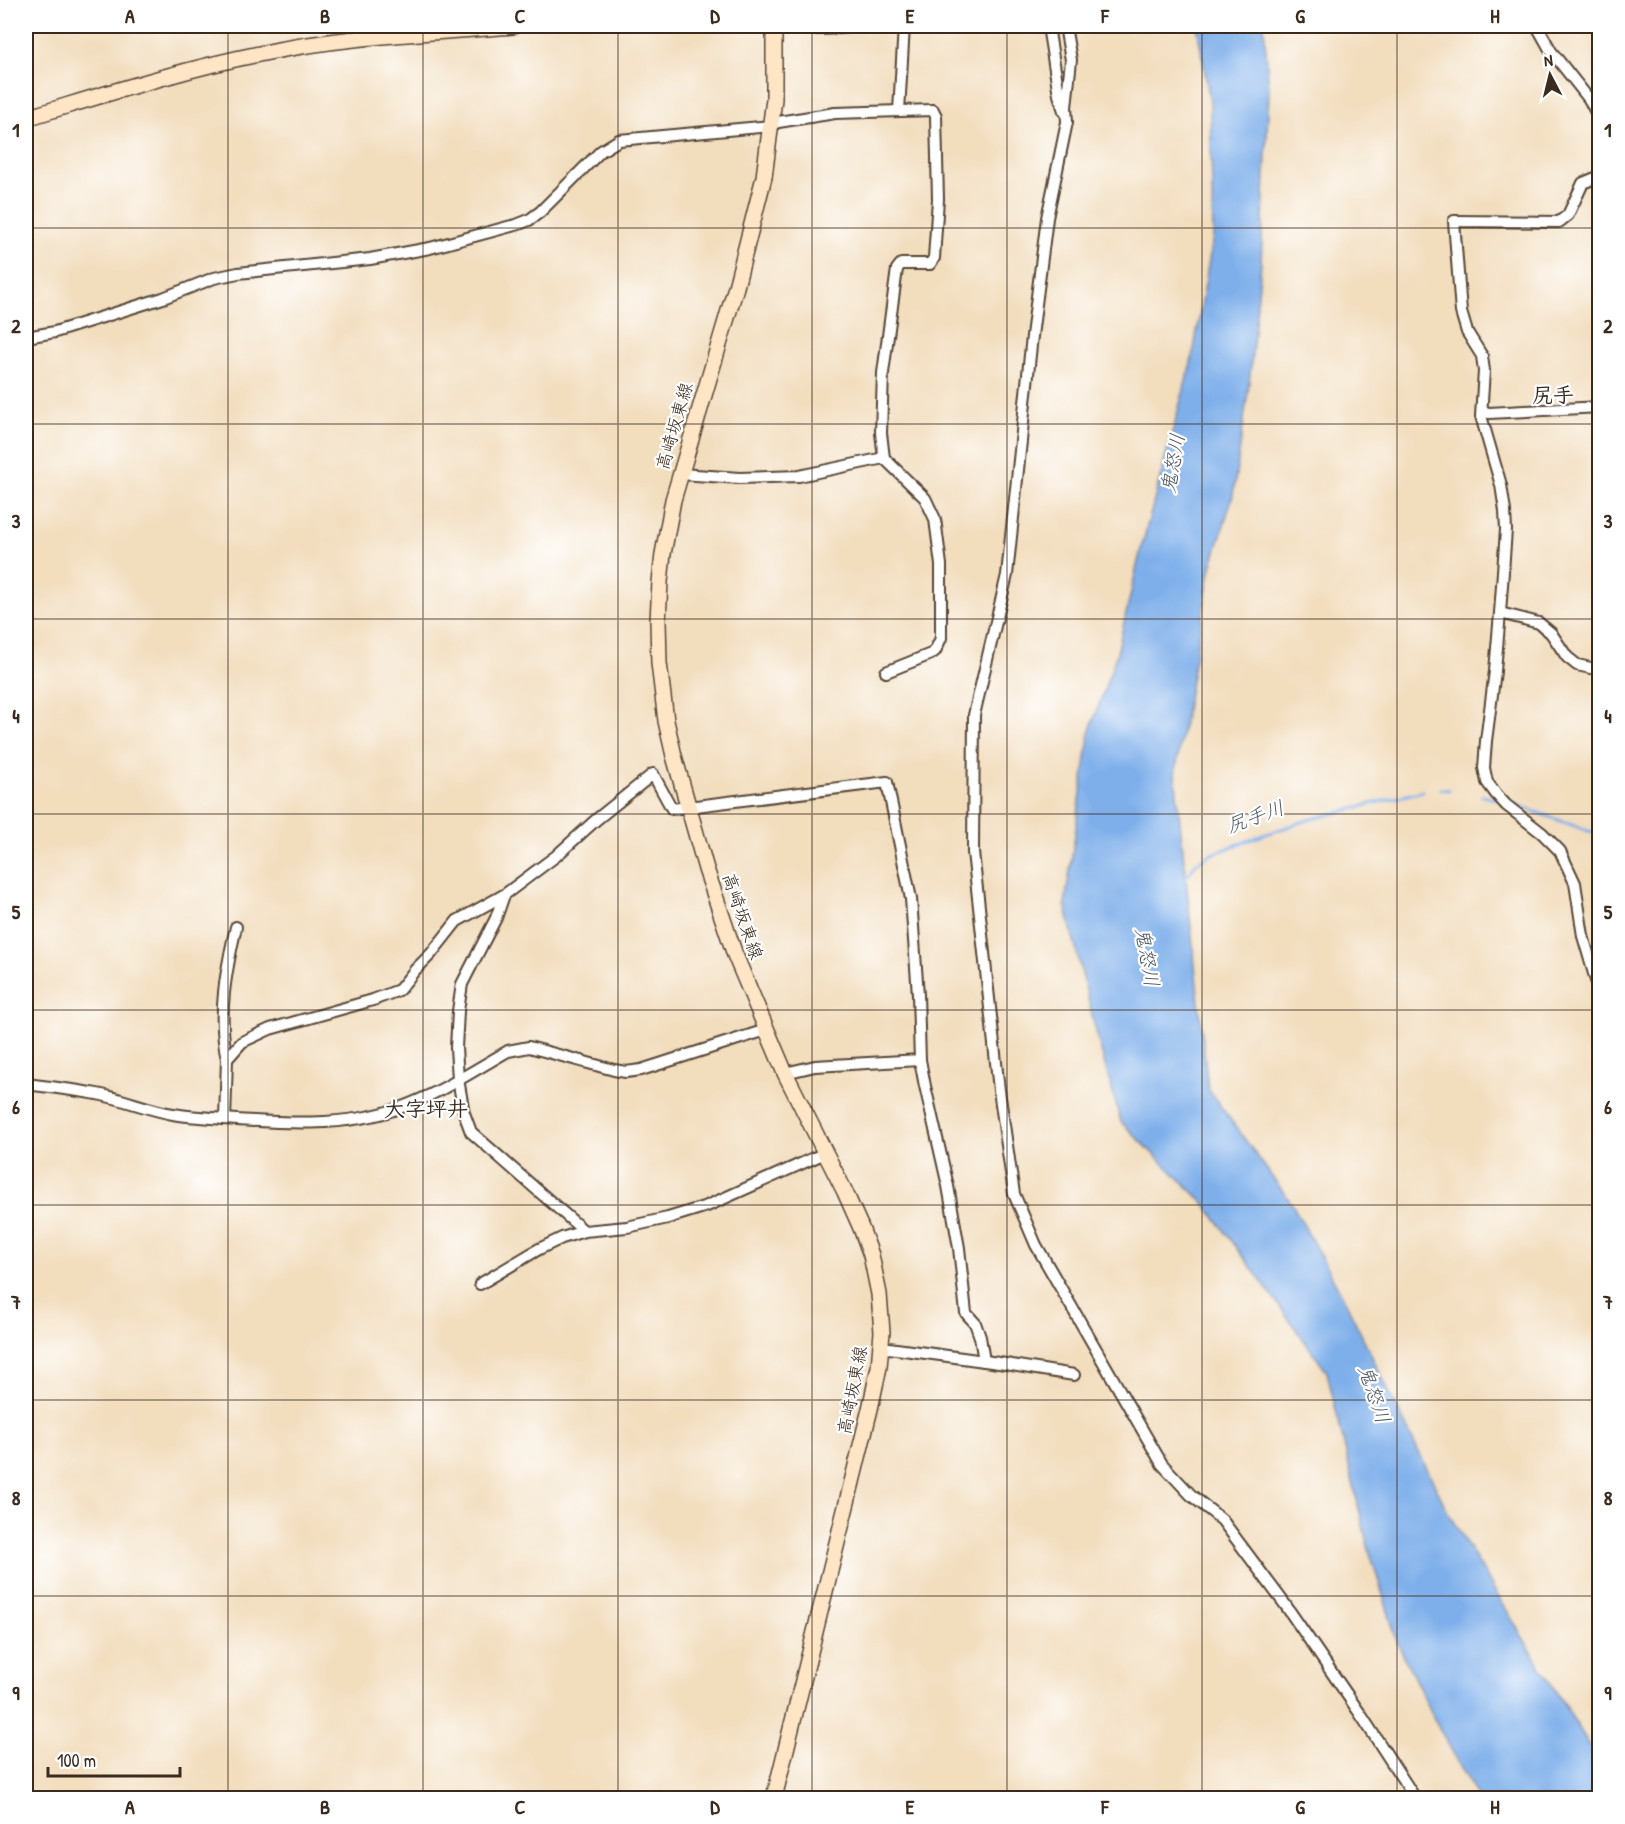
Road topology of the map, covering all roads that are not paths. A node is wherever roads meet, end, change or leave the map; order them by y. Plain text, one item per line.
1 (513, 26) edge
2 (774, 26) edge
3 (789, 26) edge
4 (842, 26) edge
5 (904, 26) edge
6 (1048, 26) edge
7 (1065, 26) edge
8 (1537, 26) edge
9 (899, 111) junction
10 (26, 118) edge
11 (1599, 120) edge
12 (1067, 122) junction
13 (772, 124) junction
14 (1599, 176) edge
15 (26, 336) edge
16 (1599, 407) edge
17 (1482, 411) junction
18 (884, 458) junction
19 (680, 474) junction
20 (1500, 613) junction
21 (1599, 670) edge
22 (886, 672) dead end
23 (689, 808) junction
24 (504, 895) junction
25 (236, 927) dead end
26 (1597, 980) edge
27 (1599, 994) edge
28 (766, 1030) junction
29 (227, 1059) junction
30 (920, 1060) junction
31 (785, 1073) junction
32 (458, 1078) junction
33 (26, 1084) edge
34 (225, 1119) junction
35 (825, 1153) junction
36 (584, 1231) junction
37 (480, 1284) dead end
38 (881, 1349) junction
39 (984, 1361) junction
40 (1074, 1375) dead end
41 (774, 1798) edge
42 (1415, 1798) edge

1 - 10 main road
2 - 13 main road, 高崎坂東線
3 - 4 main road
5 - 9 street
6 - 12 street
7 - 12 street
8 - 11 street
9 - 13 street
9 - 18 street
12 - 42 street
13 - 15 street
13 - 19 main road, 高崎坂東線
14 - 17 street
16 - 17 street
17 - 20 street
18 - 19 street
18 - 22 street
19 - 23 main road, 高崎坂東線
20 - 21 street
20 - 26 street
23 - 24 street
23 - 28 main road, 高崎坂東線
23 - 30 street
24 - 29 street
24 - 32 street
25 - 29 street
26 - 27 street
28 - 31 main road, 高崎坂東線
28 - 32 street
29 - 34 street
30 - 31 street
30 - 39 street
31 - 35 main road, 高崎坂東線
32 - 34 street
32 - 36 street
33 - 34 street
35 - 36 street
35 - 38 main road, 高崎坂東線
36 - 37 street
38 - 39 street
38 - 41 main road, 高崎坂東線
39 - 40 street

